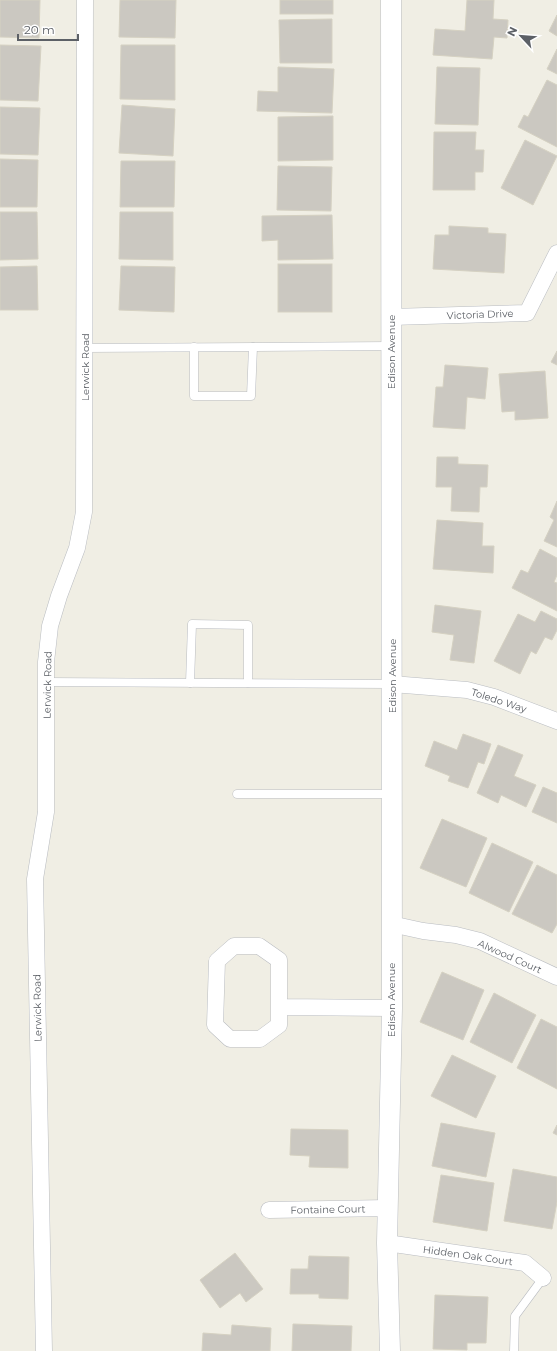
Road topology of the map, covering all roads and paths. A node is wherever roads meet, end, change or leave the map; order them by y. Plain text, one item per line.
1 (85, 0) edge
2 (391, 0) edge
3 (557, 253) edge
4 (391, 317) junction
5 (391, 346) junction
6 (194, 347) junction
7 (253, 347) junction
8 (84, 348) junction
9 (46, 682) junction
10 (190, 683) junction
11 (248, 683) junction
12 (392, 684) junction
13 (557, 721) edge
14 (237, 794) dead end
15 (392, 794) junction
16 (392, 924) junction
17 (557, 977) edge
18 (279, 1007) junction
19 (392, 1008) junction
20 (388, 1208) junction
21 (269, 1210) dead end
22 (387, 1243) junction
23 (543, 1278) joint
24 (44, 1351) edge
25 (390, 1351) edge
26 (514, 1351) edge

1 - 8 street, Lerwick Road
2 - 4 street, Edison Avenue
3 - 4 street, Victoria Drive
4 - 5 street, Edison Avenue
5 - 7 lane
5 - 12 street, Edison Avenue
6 - 7 lane
6 - 7 lane
6 - 8 lane
8 - 9 street, Lerwick Road
9 - 10 lane
9 - 24 street, Lerwick Road
10 - 11 lane
10 - 11 lane
11 - 12 lane
12 - 13 street, Toledo Way
12 - 15 street, Edison Avenue
14 - 15 lane
15 - 16 street, Edison Avenue
16 - 17 street, Alwood Court
16 - 19 street, Edison Avenue
18 - 18 street
18 - 19 street
19 - 20 street, Edison Avenue
20 - 21 street, Fontaine Court
20 - 22 street, Edison Avenue
22 - 23 street, Hidden Oak Court
22 - 25 street, Edison Avenue
23 - 26 lane

